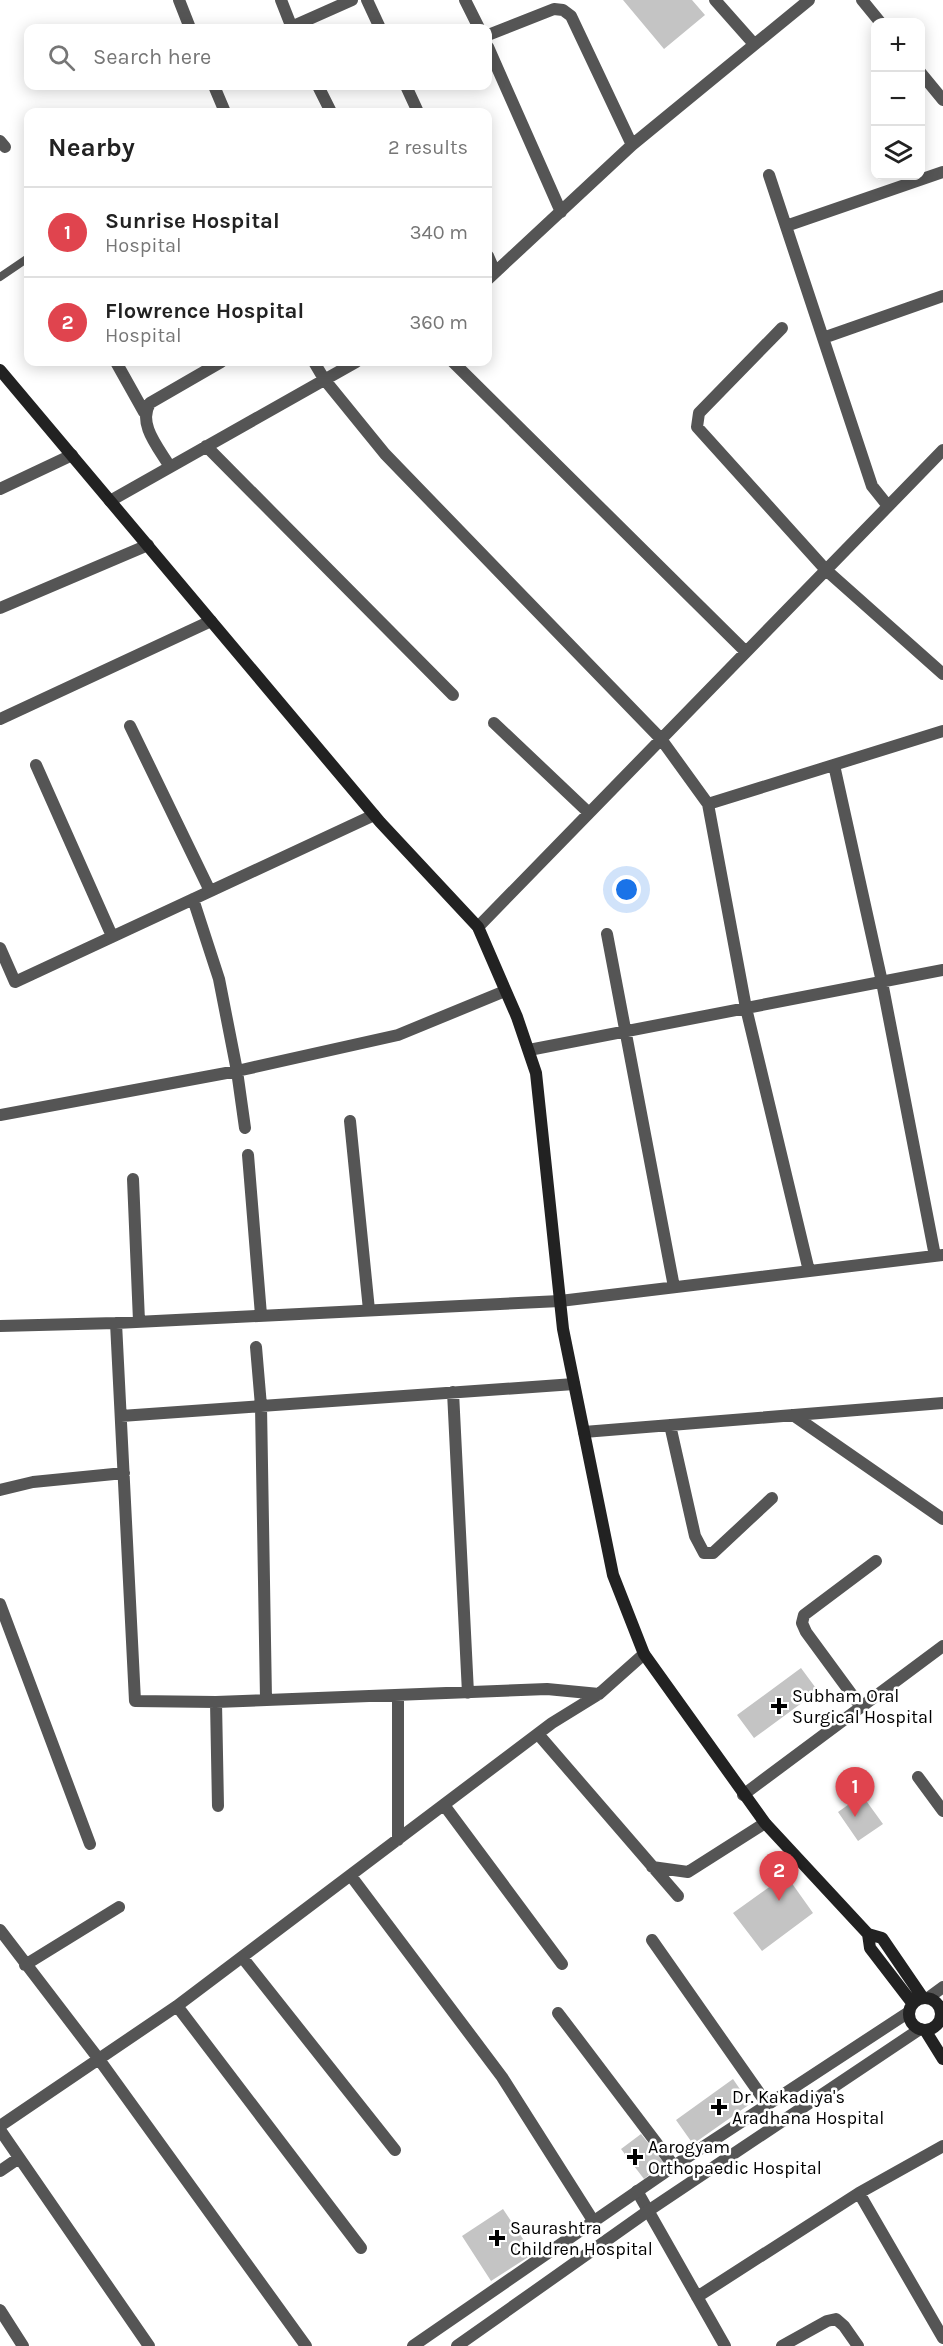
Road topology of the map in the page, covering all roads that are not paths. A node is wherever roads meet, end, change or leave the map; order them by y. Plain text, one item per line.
1 (178, 0) edge
2 (281, 0) edge
3 (352, 0) edge
4 (366, 0) edge
5 (465, 0) edge
6 (715, 0) edge
7 (809, 0) edge
8 (862, 0) edge
9 (877, 18) edge
10 (188, 24) edge
11 (290, 24) edge
12 (300, 24) edge
13 (378, 24) edge
14 (477, 24) edge
15 (492, 33) edge
16 (754, 44) junction
17 (492, 55) edge
18 (925, 77) edge
19 (216, 90) edge
20 (320, 90) edge
21 (408, 90) edge
22 (943, 100) edge
23 (223, 108) edge
24 (328, 108) edge
25 (416, 108) edge
26 (632, 145) junction
27 (943, 172) edge
28 (769, 176) dead end
29 (561, 212) junction
30 (786, 226) junction
31 (24, 261) edge
32 (492, 275) edge
33 (0, 277) edge
34 (943, 296) edge
35 (782, 328) dead end
36 (823, 338) junction
37 (118, 366) edge
38 (214, 366) edge
39 (316, 366) edge
40 (349, 366) edge
41 (457, 366) edge
42 (0, 370) edge
43 (324, 380) junction
44 (144, 412) junction
45 (206, 446) junction
46 (943, 450) edge
47 (72, 455) junction
48 (170, 467) junction
49 (0, 489) edge
50 (110, 501) junction
51 (888, 506) junction
52 (148, 545) junction
53 (826, 570) junction
54 (0, 608) edge
55 (211, 621) junction
56 (746, 652) junction
57 (943, 674) edge
58 (453, 695) dead end
59 (0, 719) edge
60 (494, 723) dead end
61 (130, 726) dead end
62 (943, 731) edge
63 (662, 739) junction
64 (36, 765) dead end
65 (834, 765) junction
66 (708, 804) junction
67 (589, 813) junction
68 (374, 815) junction
69 (210, 891) junction
70 (193, 899) junction
71 (478, 927) junction
72 (607, 934) dead end
73 (112, 936) junction
74 (0, 948) edge
75 (943, 970) edge
76 (882, 982) junction
77 (506, 991) junction
78 (746, 1008) junction
79 (625, 1031) junction
80 (529, 1050) junction
81 (237, 1071) junction
82 (0, 1115) edge
83 (350, 1121) dead end
84 (245, 1128) dead end
85 (248, 1155) dead end
86 (133, 1179) dead end
87 (939, 1256) edge
88 (809, 1271) junction
89 (674, 1287) junction
90 (560, 1301) junction
91 (369, 1310) junction
92 (261, 1315) junction
93 (139, 1322) junction
94 (116, 1323) junction
95 (0, 1326) edge
96 (255, 1347) dead end
97 (574, 1384) junction
98 (453, 1392) junction
99 (943, 1403) edge
100 (261, 1406) junction
101 (792, 1415) junction
102 (121, 1416) junction
103 (670, 1425) junction
104 (585, 1431) junction
105 (124, 1473) junction
106 (0, 1490) edge
107 (772, 1498) dead end
108 (943, 1519) edge
109 (876, 1561) dead end
110 (0, 1604) edge
111 (943, 1646) edge
112 (644, 1654) junction
113 (468, 1693) junction
114 (599, 1694) junction
115 (398, 1696) junction
116 (266, 1700) junction
117 (216, 1702) junction
118 (861, 1707) junction
119 (538, 1734) junction
120 (918, 1777) dead end
121 (743, 1795) junction
122 (444, 1805) junction
123 (218, 1806) dead end
124 (943, 1811) edge
125 (765, 1823) junction
126 (398, 1840) junction
127 (90, 1844) dead end
128 (652, 1867) junction
129 (351, 1876) junction
130 (678, 1896) dead end
131 (119, 1907) dead end
132 (0, 1930) edge
133 (652, 1940) dead end
134 (242, 1957) junction
135 (562, 1964) dead end
136 (25, 1965) junction
137 (943, 1987) edge
138 (918, 2003) junction
139 (177, 2006) junction
140 (558, 2013) dead end
141 (941, 2022) edge
142 (922, 2029) junction
143 (98, 2058) junction
144 (943, 2060) edge
145 (767, 2104) junction
146 (0, 2128) edge
147 (943, 2146) edge
148 (395, 2150) dead end
149 (19, 2158) junction
150 (674, 2166) junction
151 (0, 2171) edge
152 (637, 2191) junction
153 (859, 2193) junction
154 (648, 2211) junction
155 (594, 2222) junction
156 (361, 2248) dead end
157 (697, 2297) junction
158 (0, 2310) edge
159 (943, 2338) edge
160 (23, 2346) edge
161 (149, 2346) edge
162 (306, 2346) edge
163 (412, 2346) edge
164 (457, 2346) edge
165 (725, 2346) edge
166 (782, 2346) edge
167 (858, 2346) edge

1 - 10 street
2 - 11 street
3 - 12 street
4 - 13 street
5 - 14 street
6 - 16 street
7 - 16 street
8 - 9 street
15 - 26 street
16 - 26 street
17 - 29 street
18 - 22 street
19 - 23 street
20 - 24 street
21 - 25 street
26 - 29 street
27 - 30 street
28 - 30 street
29 - 32 street
30 - 36 street
31 - 33 lane
34 - 36 street
35 - 53 street
36 - 51 street
37 - 44 street
38 - 44 street
39 - 43 street
40 - 43 street
41 - 56 street
42 - 47 main road
43 - 45 street
43 - 63 street
44 - 48 street
45 - 48 street
45 - 58 street
46 - 51 street
47 - 49 street
47 - 50 main road
48 - 50 street
50 - 52 main road
51 - 53 street
52 - 54 street
52 - 55 main road
53 - 56 street
53 - 57 street
55 - 59 street
55 - 68 main road
56 - 63 street
60 - 67 street
61 - 69 street
62 - 65 street
63 - 66 street
63 - 67 street
64 - 73 street
65 - 66 street
65 - 76 street
66 - 78 street
67 - 71 street
68 - 69 street
68 - 71 main road
69 - 70 street
70 - 73 street
70 - 81 street
71 - 77 main road
72 - 79 street
73 - 74 street
75 - 76 street
76 - 78 street
76 - 87 street
77 - 80 main road
77 - 81 street
78 - 79 street
78 - 88 street
79 - 80 street
79 - 89 street
80 - 90 main road
81 - 82 street
81 - 84 street
83 - 91 street
85 - 92 street
86 - 93 street
87 - 88 street
88 - 89 street
89 - 90 street
90 - 91 street
90 - 97 main road
91 - 92 street
92 - 93 street
93 - 94 street
94 - 95 street
94 - 102 street
96 - 100 street
97 - 98 street
97 - 104 main road
98 - 100 street
98 - 113 street
99 - 101 street
100 - 102 street
100 - 116 street
101 - 103 street
101 - 108 street
102 - 105 street
103 - 104 street
103 - 107 street
104 - 112 main road
105 - 106 street
105 - 117 street
109 - 118 street
110 - 127 street
111 - 118 street
112 - 114 street
112 - 121 main road
113 - 114 street
113 - 115 street
114 - 119 street
115 - 116 street
115 - 126 street
116 - 117 street
117 - 123 street
118 - 121 street
119 - 122 street
119 - 128 street
120 - 124 street
121 - 125 main road
122 - 126 street
122 - 135 street
125 - 128 street
125 - 138 main road
126 - 129 street
128 - 130 street
129 - 134 street
129 - 155 street
131 - 136 street
132 - 136 street
133 - 145 street
134 - 139 street
134 - 148 street
136 - 143 street
137 - 138 street
138 - 141 main road
138 - 142 main road
138 - 145 street
139 - 143 street
139 - 156 street
140 - 150 street
141 - 142 main road
142 - 144 main road
142 - 154 street
143 - 146 street
143 - 162 street
145 - 150 street
146 - 149 street
147 - 153 street
149 - 151 street
149 - 161 street
150 - 152 street
152 - 154 street
152 - 155 street
153 - 157 street
153 - 159 street
154 - 157 street
154 - 164 street
155 - 163 street
157 - 165 street
158 - 160 street
166 - 167 street

